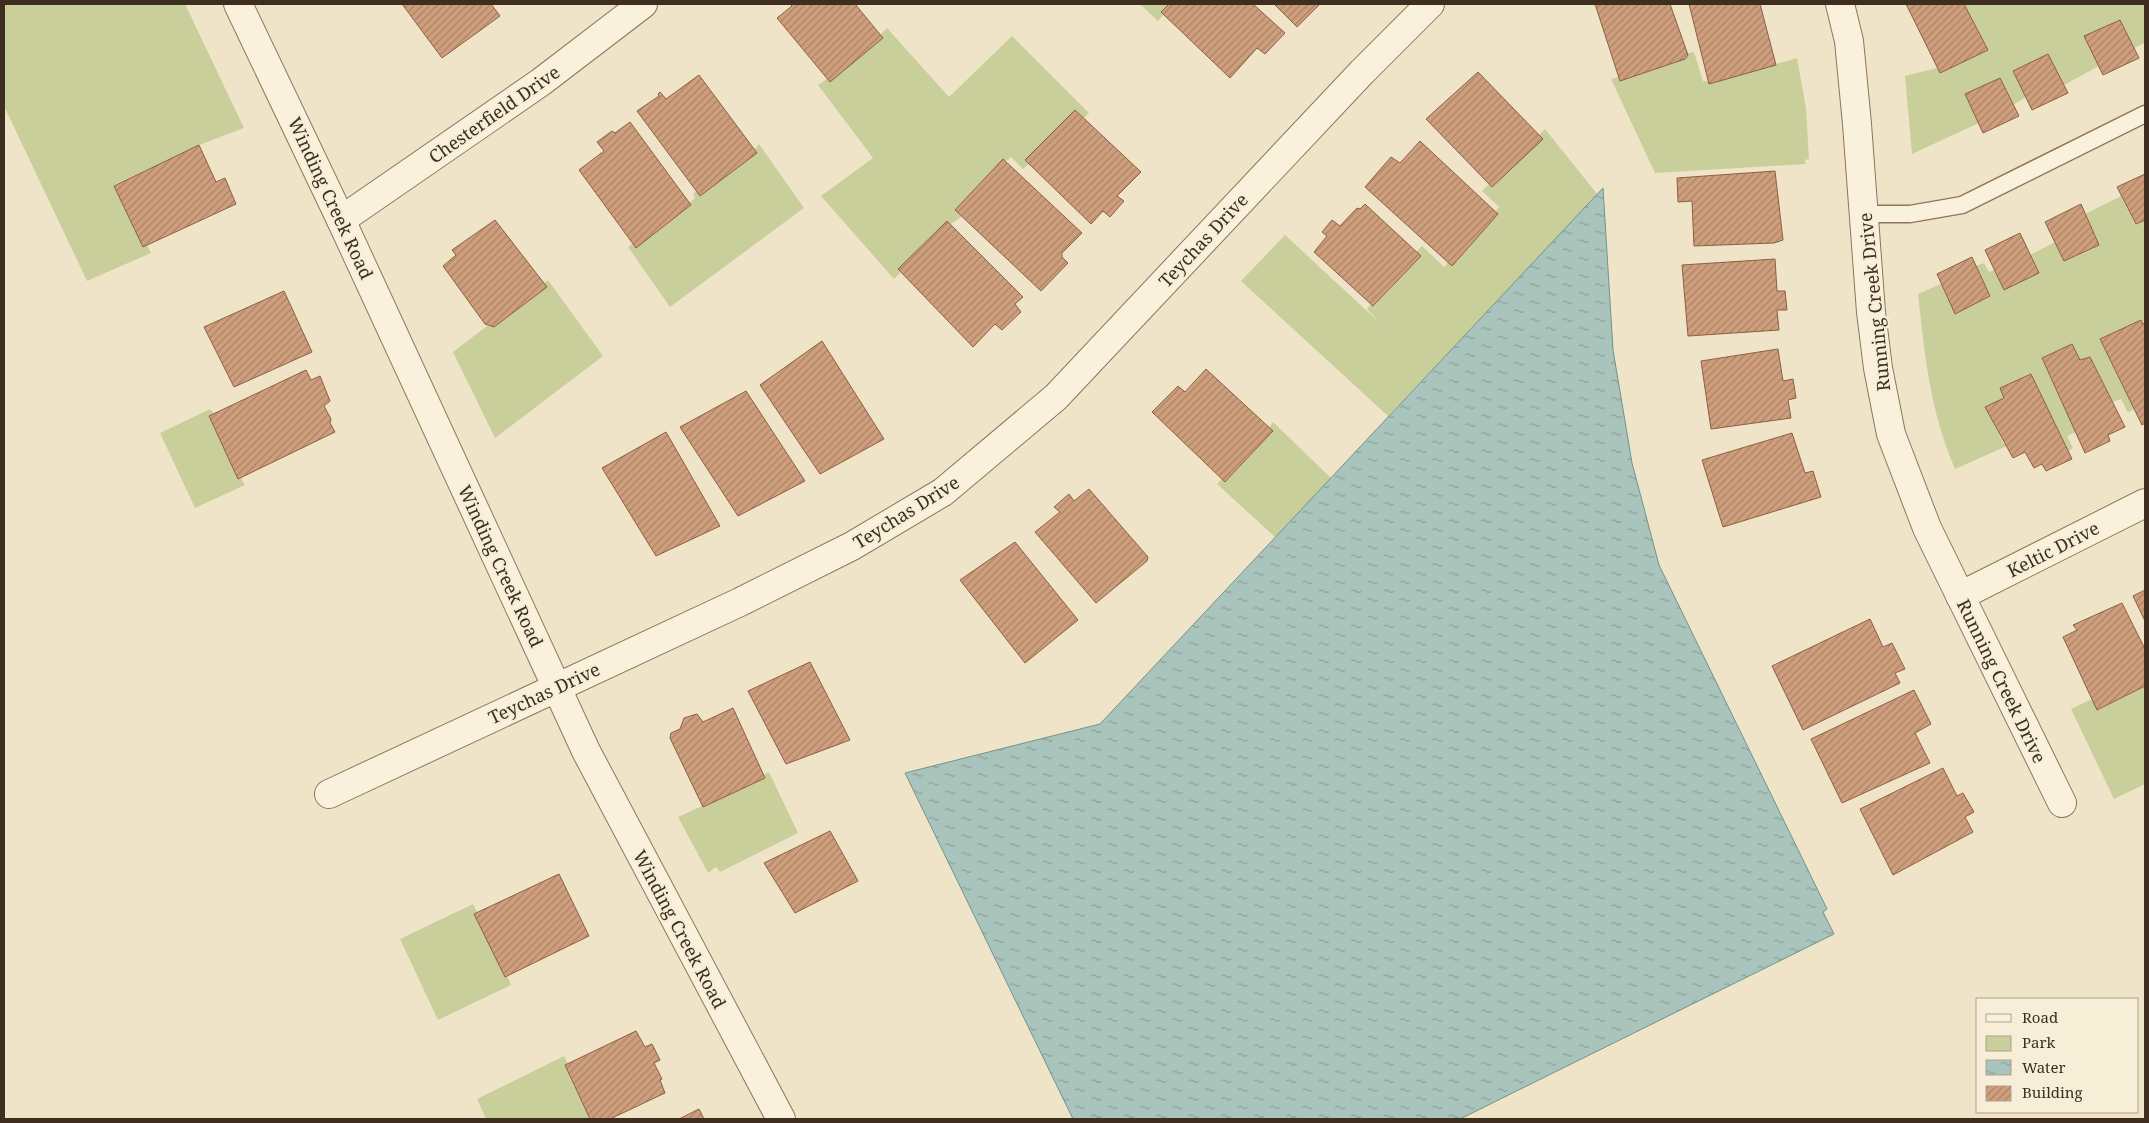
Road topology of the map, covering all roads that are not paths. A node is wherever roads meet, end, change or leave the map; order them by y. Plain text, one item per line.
1 (238, 4) edge
2 (643, 4) edge
3 (1430, 4) edge
4 (1840, 4) edge
5 (2145, 114) edge
6 (1864, 214) junction
7 (341, 220) junction
8 (2145, 503) edge
9 (1960, 596) junction
10 (557, 688) junction
11 (330, 794) dead end
12 (2062, 803) dead end
13 (780, 1119) edge

1 - 7 street, Winding Creek Road
2 - 7 street, Chesterfield Drive
3 - 10 street, Teychas Drive
4 - 6 street, Running Creek Drive
5 - 6 lane
6 - 9 street, Running Creek Drive
7 - 10 street, Winding Creek Road
8 - 9 street, Keltic Drive
9 - 12 street, Running Creek Drive
10 - 11 street, Teychas Drive
10 - 13 street, Winding Creek Road

